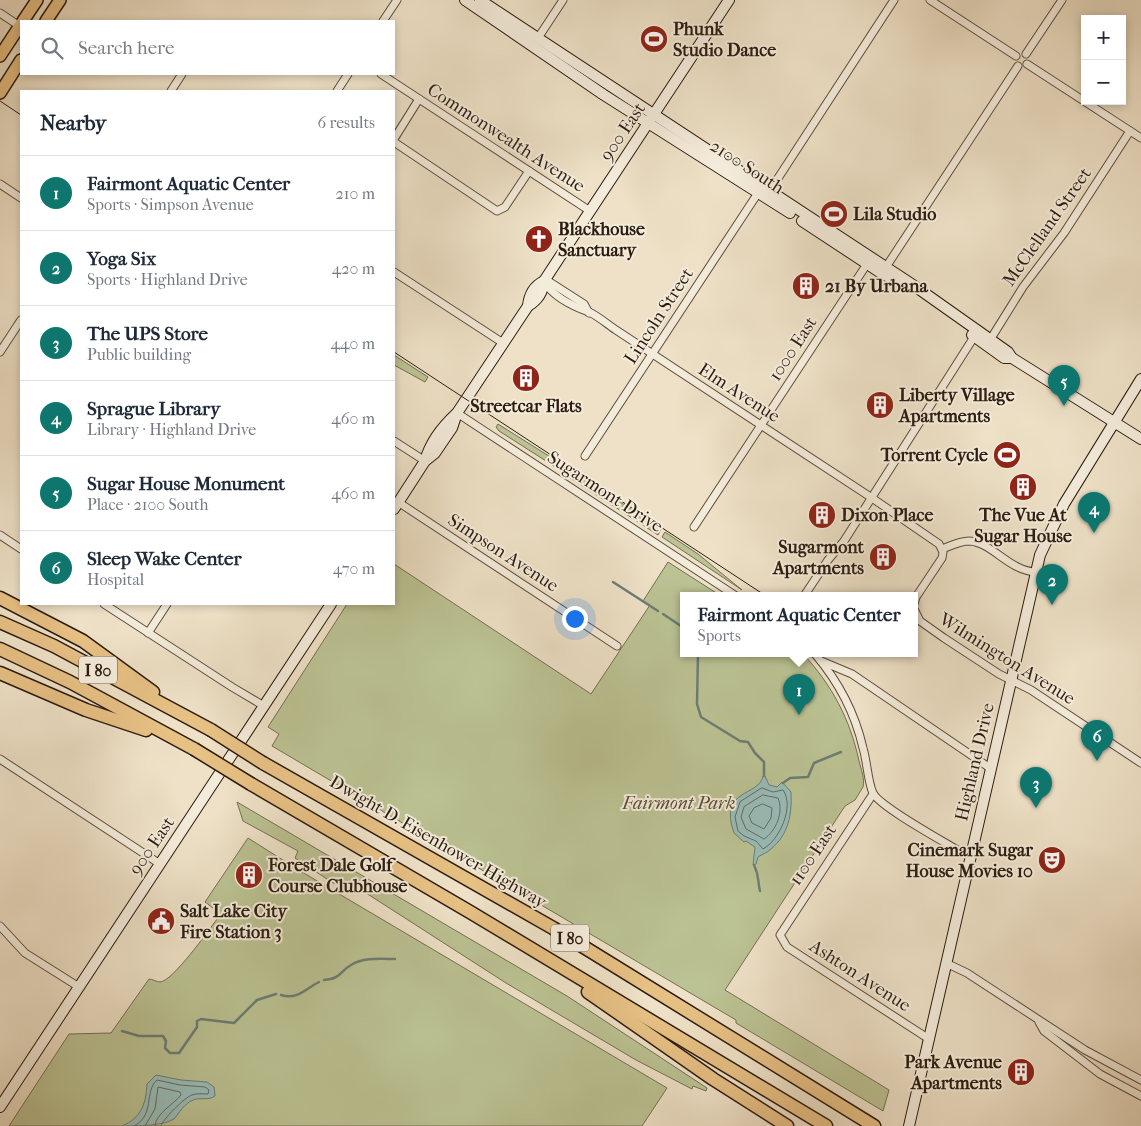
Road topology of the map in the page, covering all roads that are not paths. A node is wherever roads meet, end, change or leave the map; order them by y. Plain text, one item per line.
1 (37, 0) edge
2 (60, 0) edge
3 (396, 0) edge
4 (465, 0) edge
5 (480, 0) edge
6 (562, 0) edge
7 (728, 0) edge
8 (894, 0) edge
9 (930, 0) edge
10 (1062, 0) edge
11 (0, 13) edge
12 (24, 20) edge
13 (47, 20) edge
14 (384, 20) edge
15 (20, 23) edge
16 (20, 26) edge
17 (535, 43) junction
18 (1026, 54) junction
19 (0, 56) edge
20 (1016, 56) junction
21 (20, 62) edge
22 (1027, 64) junction
23 (1018, 66) junction
24 (181, 75) edge
25 (347, 75) edge
26 (383, 75) edge
27 (172, 90) edge
28 (338, 90) edge
29 (0, 93) edge
30 (419, 98) junction
31 (651, 119) junction
32 (1130, 131) junction
33 (1141, 138) edge
34 (395, 139) edge
35 (395, 142) edge
36 (529, 170) junction
37 (0, 184) edge
38 (769, 192) junction
39 (758, 193) junction
40 (20, 197) edge
41 (779, 198) junction
42 (590, 211) junction
43 (845, 249) junction
44 (867, 264) junction
45 (886, 267) junction
46 (395, 273) edge
47 (544, 280) junction
48 (20, 322) edge
49 (974, 338) junction
50 (503, 343) junction
51 (994, 343) junction
52 (0, 352) edge
53 (652, 354) junction
54 (1012, 358) junction
55 (1141, 379) edge
56 (457, 414) junction
57 (1113, 422) junction
58 (761, 425) junction
59 (1141, 439) edge
60 (395, 442) edge
61 (585, 456) dead end
62 (425, 461) junction
63 (872, 498) junction
64 (396, 506) edge
65 (694, 526) dead end
66 (0, 535) edge
67 (20, 548) edge
68 (942, 549) junction
69 (1036, 572) junction
70 (730, 592) edge
71 (807, 592) edge
72 (918, 594) edge
73 (0, 598) edge
74 (106, 605) edge
75 (166, 605) edge
76 (330, 605) edge
77 (918, 619) edge
78 (0, 622) edge
79 (148, 633) junction
80 (617, 646) dead end
81 (0, 649) edge
82 (817, 657) edge
83 (821, 661) junction
84 (0, 674) edge
85 (1011, 680) junction
86 (264, 706) junction
87 (194, 721) junction
88 (179, 741) junction
89 (0, 759) edge
90 (1141, 763) edge
91 (990, 768) junction
92 (873, 794) junction
93 (970, 855) junction
94 (160, 864) junction
95 (470, 912) junction
96 (0, 926) edge
97 (780, 935) joint
98 (946, 963) junction
99 (78, 987) junction
100 (1039, 1022) junction
101 (928, 1039) junction
102 (1141, 1080) edge
103 (1141, 1096) edge
104 (0, 1107) edge
105 (873, 1125) edge
106 (787, 1126) edge
107 (826, 1126) edge
108 (909, 1126) edge

1 - 12 main road
2 - 13 main road
3 - 14 street
4 - 17 street, 2100 South
5 - 17 street, 2100 South
6 - 17 street
7 - 31 street, 900 East
8 - 38 street
9 - 20 street
10 - 18 street
11 - 15 street
16 - 19 main road
17 - 31 street, 2100 South
17 - 31 street, 2100 South
18 - 20 street
18 - 22 street
20 - 23 street
21 - 29 main road
22 - 23 street
22 - 32 street
23 - 45 street
24 - 27 street
25 - 28 street
26 - 30 street, Commonwealth Avenue
30 - 34 street
30 - 36 street, Commonwealth Avenue
31 - 38 street, 2100 South
31 - 39 street, 2100 South
31 - 42 street, 900 East
32 - 33 street
32 - 51 street, McClelland Street
35 - 36 street
36 - 42 street, Commonwealth Avenue
37 - 40 street
38 - 41 street, 2100 South
39 - 41 street
39 - 43 street, 2100 South
39 - 53 street, Lincoln Street
41 - 45 street, 2100 South
42 - 47 street, 900 East
43 - 44 street, 2100 South
43 - 45 street
44 - 49 street, 2100 South
44 - 58 street, 1000 East
45 - 51 street, 2100 South
46 - 50 street
47 - 50 street, 900 East
47 - 53 street, Elm Avenue
48 - 52 street
49 - 51 street
49 - 54 street, 2100 South
49 - 63 street
50 - 56 street, 900 East
51 - 54 street, 2100 South
53 - 58 street, Elm Avenue
53 - 61 street, Lincoln Street
54 - 57 street, 2100 South
55 - 57 street
56 - 62 street, 900 East
56 - 70 street, Sugarmont Drive
57 - 59 street, 2100 South
57 - 69 street, Highland Drive
58 - 63 street, Elm Avenue
58 - 65 street, 1000 East
60 - 62 street
62 - 64 street, 900 East
63 - 68 street
63 - 71 street
64 - 80 street, Simpson Avenue
66 - 67 street
68 - 69 street
68 - 72 street
69 - 85 street, Highland Drive
73 - 87 highway
74 - 79 street
75 - 79 street
76 - 86 street, 900 East
77 - 85 street, Wilmington Avenue
78 - 87 highway, Dwight D. Eisenhower Highway / I 80
79 - 86 street
81 - 88 highway, I 80
82 - 83 street
83 - 91 street
83 - 92 street
84 - 88 highway
85 - 90 street, Wilmington Avenue
85 - 91 street, Highland Drive
86 - 94 street, 900 East
87 - 105 highway, Dwight D. Eisenhower Highway / I 80, bridge
88 - 95 highway, I 80, bridge
89 - 94 street
91 - 93 street, Highland Drive
92 - 93 street
92 - 97 street, 1100 East
93 - 98 street, Highland Drive
94 - 99 street, 900 East
95 - 106 highway
95 - 107 highway, I 80
96 - 99 street
97 - 101 street, Ashton Avenue
98 - 100 street
98 - 101 street, Highland Drive
99 - 104 street, 900 East
100 - 102 street
100 - 103 street
101 - 108 street, Highland Drive

